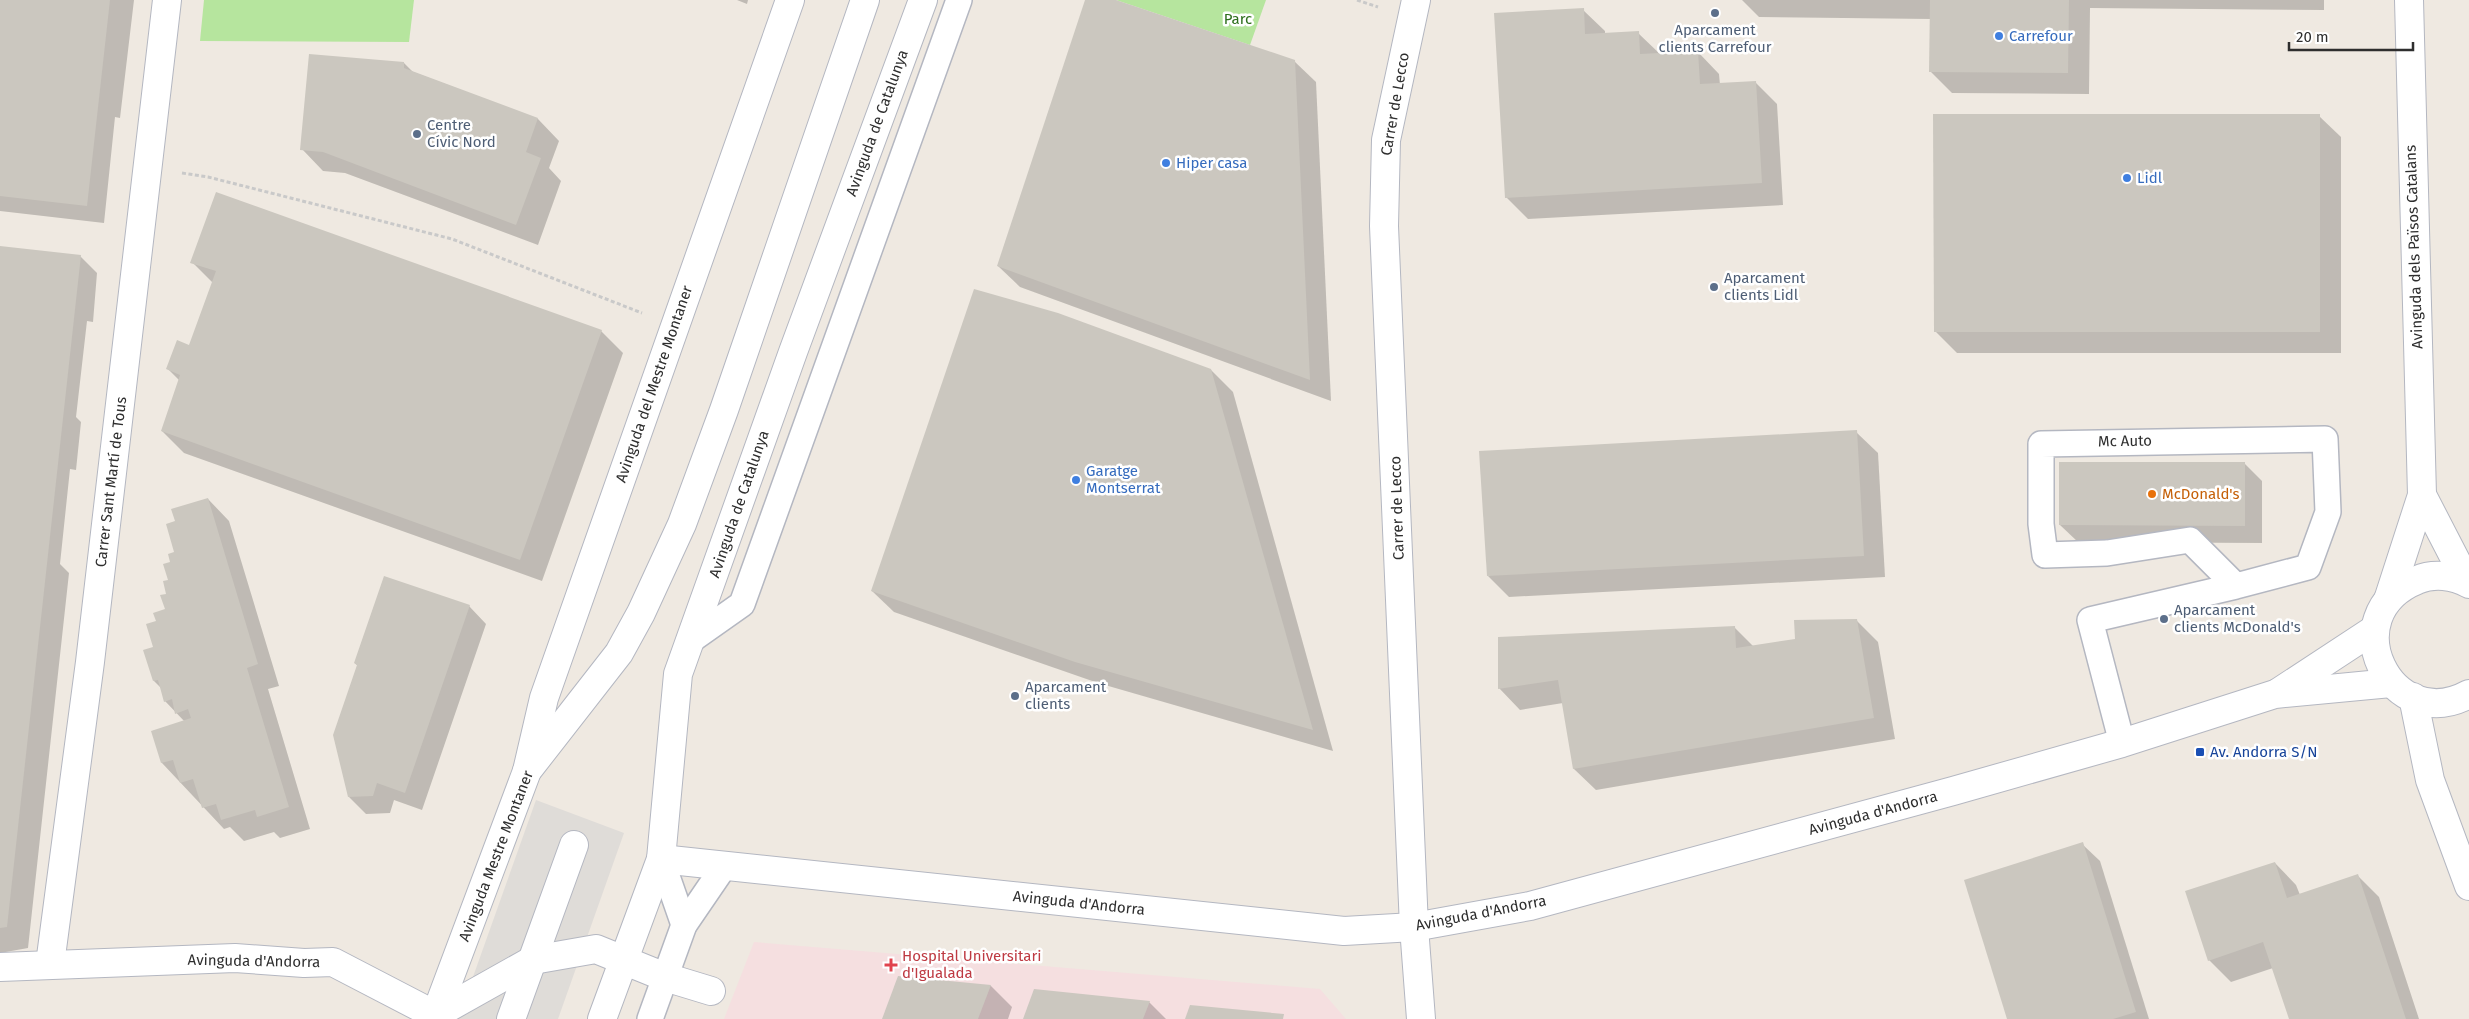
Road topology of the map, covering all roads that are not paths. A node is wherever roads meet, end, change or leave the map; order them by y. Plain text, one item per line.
1 (167, 0) edge
2 (790, 0) edge
3 (865, 0) edge
4 (923, 0) edge
5 (959, 0) edge
6 (1416, 0) edge
7 (2409, 0) edge
8 (2422, 495) junction
9 (2468, 583) edge
10 (2236, 586) junction
11 (2388, 600) junction
12 (2375, 629) junction
13 (691, 640) junction
14 (2402, 690) junction
15 (2275, 694) junction
16 (2469, 694) edge
17 (2122, 743) junction
18 (527, 771) junction
19 (574, 845) dead end
20 (661, 859) junction
21 (725, 866) junction
22 (2469, 886) edge
23 (684, 925) junction
24 (1414, 926) junction
25 (532, 960) junction
26 (624, 961) junction
27 (50, 964) junction
28 (0, 967) edge
29 (665, 977) junction
30 (711, 992) dead end
31 (434, 1017) edge
32 (511, 1019) edge
33 (602, 1019) edge
34 (650, 1019) edge
35 (1421, 1019) edge

1 - 27 street, Carrer Sant Martí de Tous
2 - 18 street, Avinguda del Mestre Montaner
3 - 18 street, Avinguda Mestre Montaner
4 - 13 street, Avinguda de Catalunya
5 - 13 lane
6 - 24 street, Carrer de Lecco
7 - 8 street, Avinguda dels Països Catalans
8 - 9 street, Avinguda dels Països Catalans
8 - 11 street, Avinguda dels Països Catalans
9 - 11 street
10 - 10 lane, Mc Auto
10 - 17 lane, Mc Auto
11 - 12 street, Avinguda dels Països Catalans
12 - 14 street
12 - 15 street, Avinguda d'Andorra
13 - 20 street, Avinguda de Catalunya
14 - 15 street, Avinguda d'Andorra
14 - 16 street, Avinguda d'Andorra
14 - 22 street
15 - 17 street, Avinguda d'Andorra
17 - 24 street, Avinguda d'Andorra
18 - 31 street, Avinguda Mestre Montaner
19 - 25 street
20 - 21 street, Avinguda d'Andorra
20 - 23 lane
20 - 26 street, Avinguda de Catalunya
21 - 23 lane
21 - 24 street, Avinguda d'Andorra
23 - 29 lane
24 - 35 street, Carrer de Lecco
25 - 26 street
25 - 31 street
25 - 32 street
26 - 29 street
26 - 33 street, Avinguda de Catalunya
27 - 28 street, Avinguda d'Andorra
27 - 31 street, Avinguda d'Andorra
29 - 30 street
29 - 34 lane

